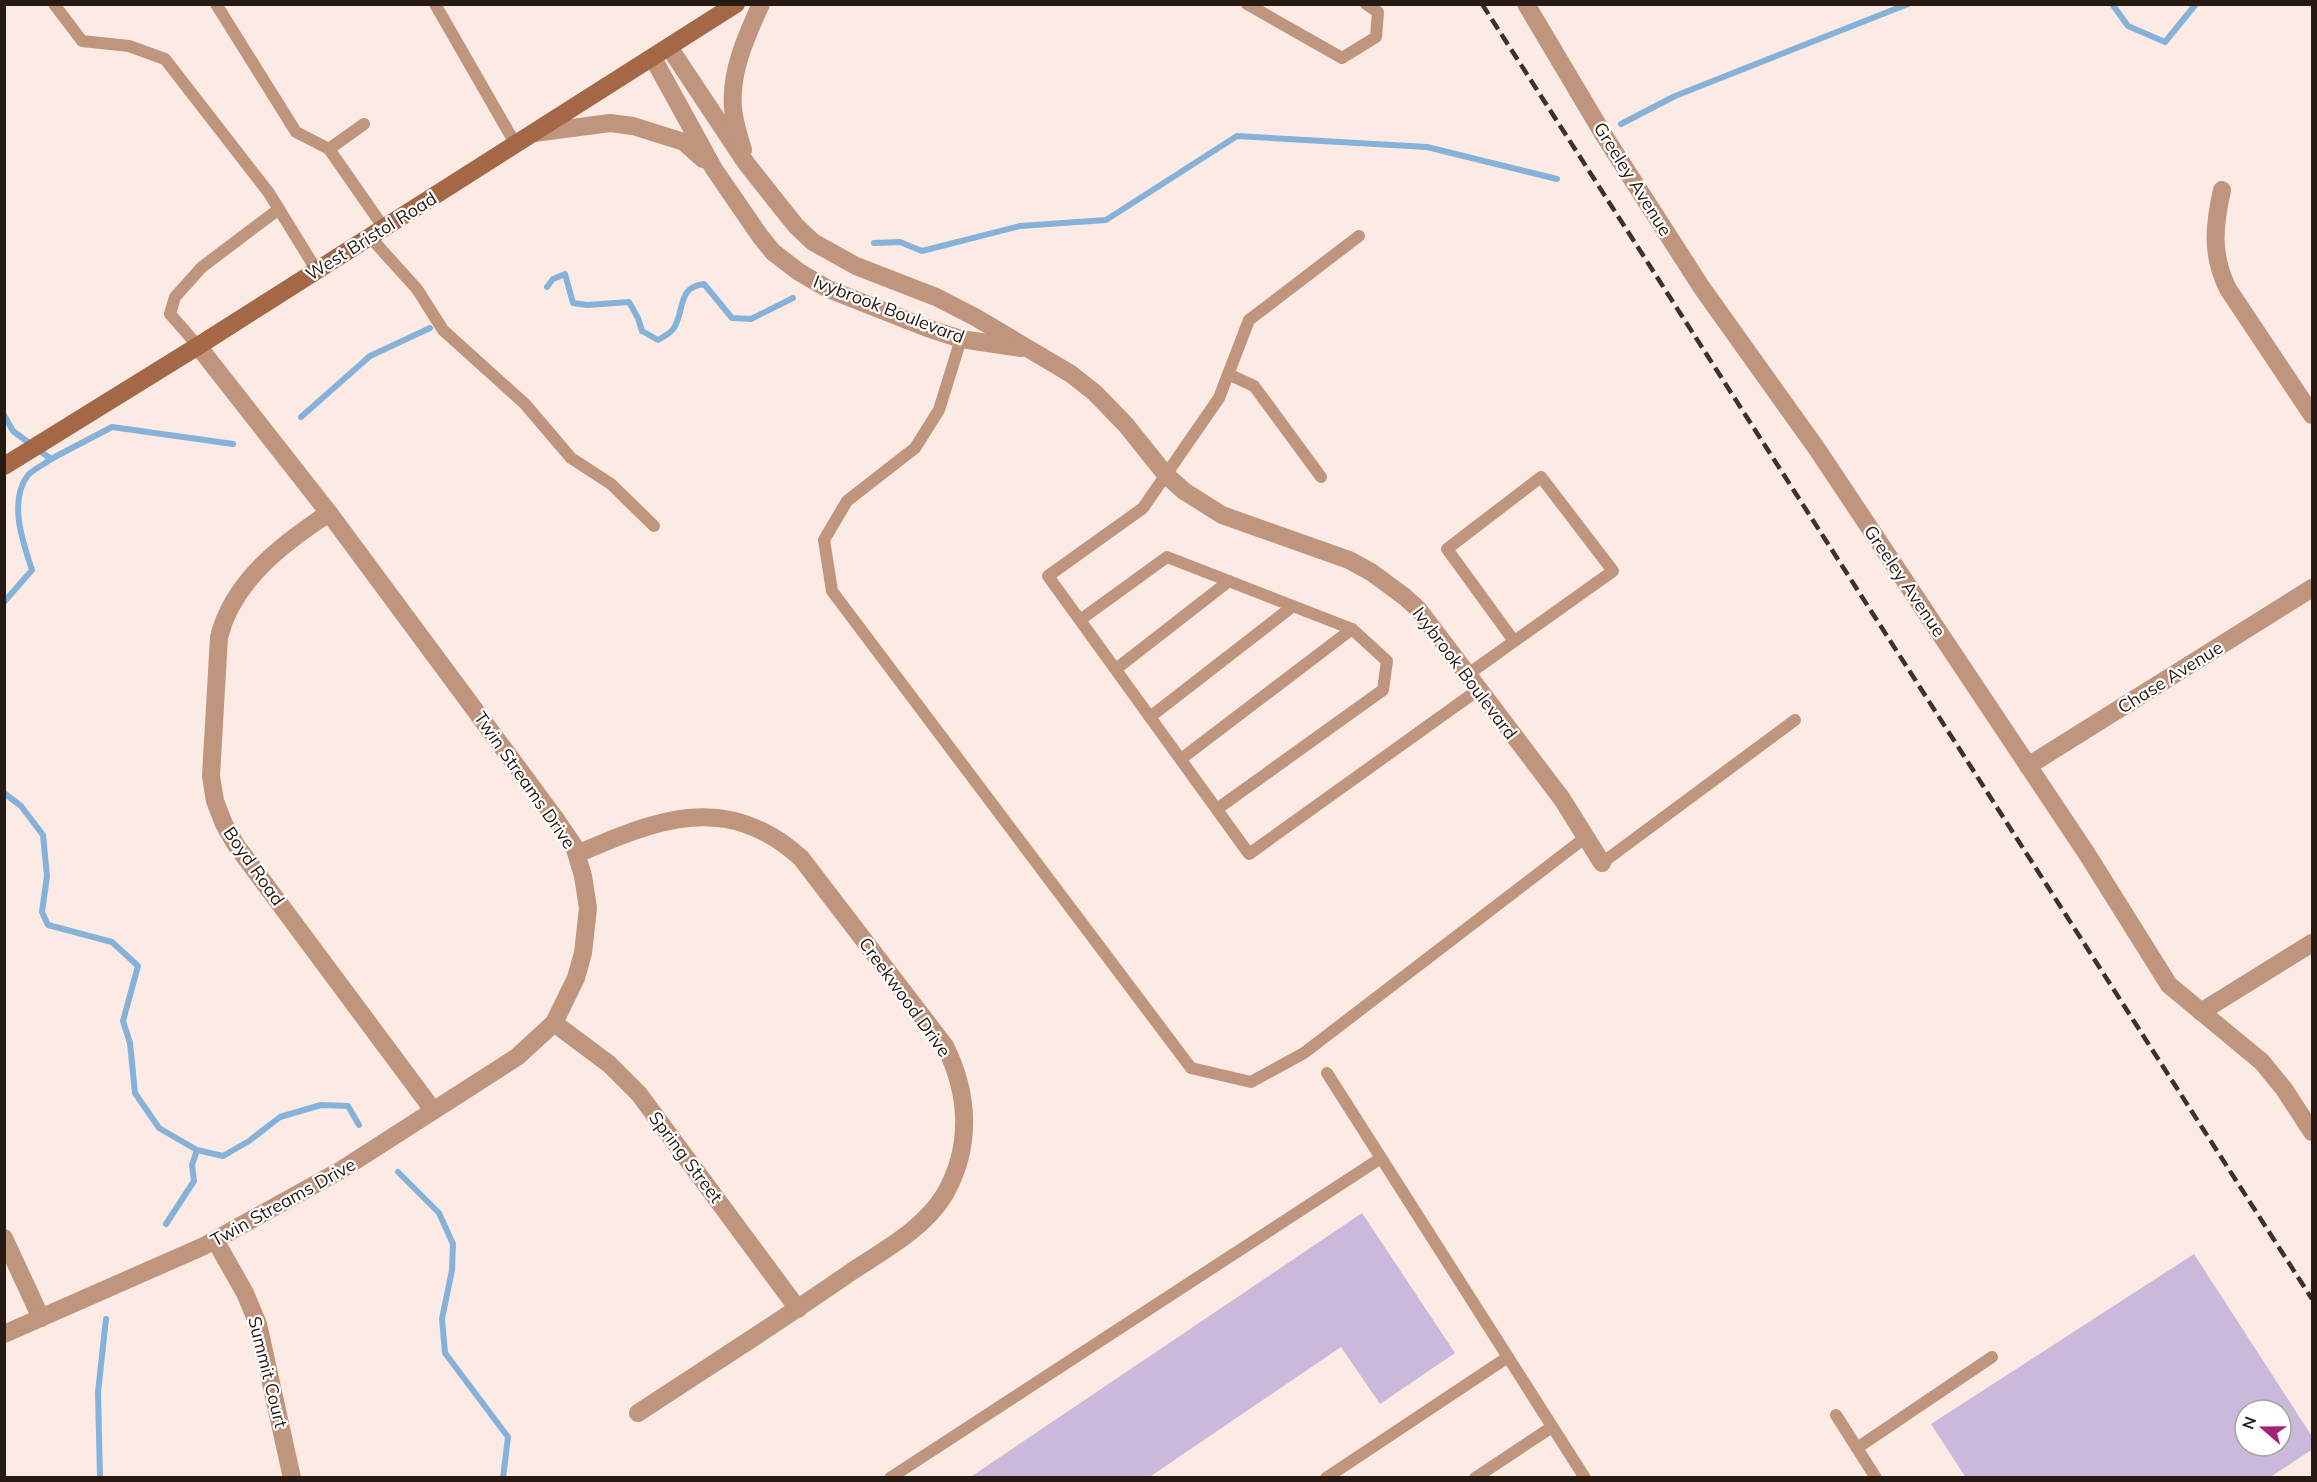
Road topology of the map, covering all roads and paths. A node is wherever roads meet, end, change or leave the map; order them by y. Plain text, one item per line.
1 (54, 4) edge
2 (216, 4) edge
3 (435, 4) edge
4 (736, 4) edge
5 (761, 4) edge
6 (1247, 4) edge
7 (1366, 4) edge
8 (1526, 4) edge
9 (669, 47) junction
10 (653, 58) junction
11 (364, 124) dead end
12 (534, 133) junction
13 (516, 145) junction
14 (329, 148) junction
15 (746, 163) junction
16 (714, 170) junction
17 (2222, 190) dead end
18 (279, 209) junction
19 (377, 233) junction
20 (1359, 236) dead end
21 (317, 271) junction
22 (961, 339) junction
23 (198, 346) junction
24 (1026, 349) junction
25 (1228, 374) junction
26 (2313, 415) edge
27 (5, 465) edge
28 (1166, 475) junction
29 (1321, 477) dead end
30 (329, 513) junction
31 (654, 526) dead end
32 (1229, 581) junction
33 (2313, 588) edge
34 (1293, 606) junction
35 (1080, 620) junction
36 (1352, 629) junction
37 (1514, 641) junction
38 (1116, 669) junction
39 (1467, 675) junction
40 (1478, 690) junction
41 (1150, 717) junction
42 (1796, 720) dead end
43 (1181, 759) junction
44 (2028, 766) junction
45 (1217, 810) junction
46 (1586, 837) junction
47 (577, 854) junction
48 (1602, 863) joint
49 (2313, 943) edge
50 (2201, 1012) junction
51 (554, 1023) junction
52 (1327, 1073) dead end
53 (433, 1110) junction
54 (2313, 1132) edge
55 (1381, 1158) junction
56 (4, 1238) edge
57 (215, 1240) junction
58 (798, 1309) junction
59 (41, 1318) junction
60 (4, 1334) edge
61 (1508, 1357) junction
62 (1992, 1357) dead end
63 (638, 1413) dead end
64 (1836, 1415) dead end
65 (1552, 1427) junction
66 (1857, 1448) junction
67 (292, 1478) edge
68 (890, 1478) edge
69 (1326, 1478) edge
70 (1474, 1478) edge
71 (1585, 1478) edge
72 (1876, 1478) edge

1 - 18 lane
2 - 14 lane
3 - 13 lane
4 - 9 main road, West Bristol Road
5 - 15 street
6 - 7 lane
8 - 44 street, Greeley Avenue
9 - 10 main road, West Bristol Road
9 - 15 street, Ivybrook Boulevard
10 - 12 main road, West Bristol Road
10 - 16 street, Ivybrook Boulevard
11 - 14 lane
12 - 13 main road, West Bristol Road
12 - 16 street
13 - 19 main road, West Bristol Road
14 - 19 lane
15 - 24 street, Ivybrook Boulevard
16 - 22 street, Ivybrook Boulevard
17 - 26 street
18 - 21 lane
18 - 23 lane
19 - 21 main road, West Bristol Road
19 - 31 lane
20 - 25 lane
21 - 23 main road, West Bristol Road
22 - 24 street, Ivybrook Boulevard
22 - 46 lane
23 - 27 main road, West Bristol Road
23 - 30 street, Twin Streams Drive
24 - 28 street, Ivybrook Boulevard
25 - 28 lane
25 - 29 lane
28 - 35 lane
28 - 39 street, Ivybrook Boulevard
30 - 47 street, Twin Streams Drive
30 - 53 street, Boyd Road
32 - 34 lane
32 - 35 lane
32 - 38 lane
33 - 44 street, Chase Avenue
34 - 36 lane
34 - 41 lane
35 - 38 lane
36 - 43 lane
36 - 45 lane
37 - 37 lane
37 - 39 lane
38 - 41 lane
39 - 40 street, Ivybrook Boulevard
40 - 45 lane
40 - 46 street, Ivybrook Boulevard
41 - 43 lane
42 - 48 lane
43 - 45 lane
44 - 50 street, Greeley Avenue
46 - 48 street, Ivybrook Boulevard
47 - 51 street, Twin Streams Drive
47 - 58 street, Creekwood Drive
49 - 50 street
50 - 54 street, Greeley Avenue
51 - 53 street, Twin Streams Drive
51 - 58 street, Spring Street
52 - 55 lane
53 - 57 street, Twin Streams Drive
55 - 61 lane
55 - 68 lane
56 - 59 street
57 - 59 street, Twin Streams Drive
57 - 67 street, Summit Court
58 - 63 street, Creekwood Drive
59 - 60 street, Twin Streams Drive
61 - 65 lane
61 - 69 lane
62 - 66 lane
64 - 66 lane
65 - 70 lane
65 - 71 lane
66 - 72 lane

